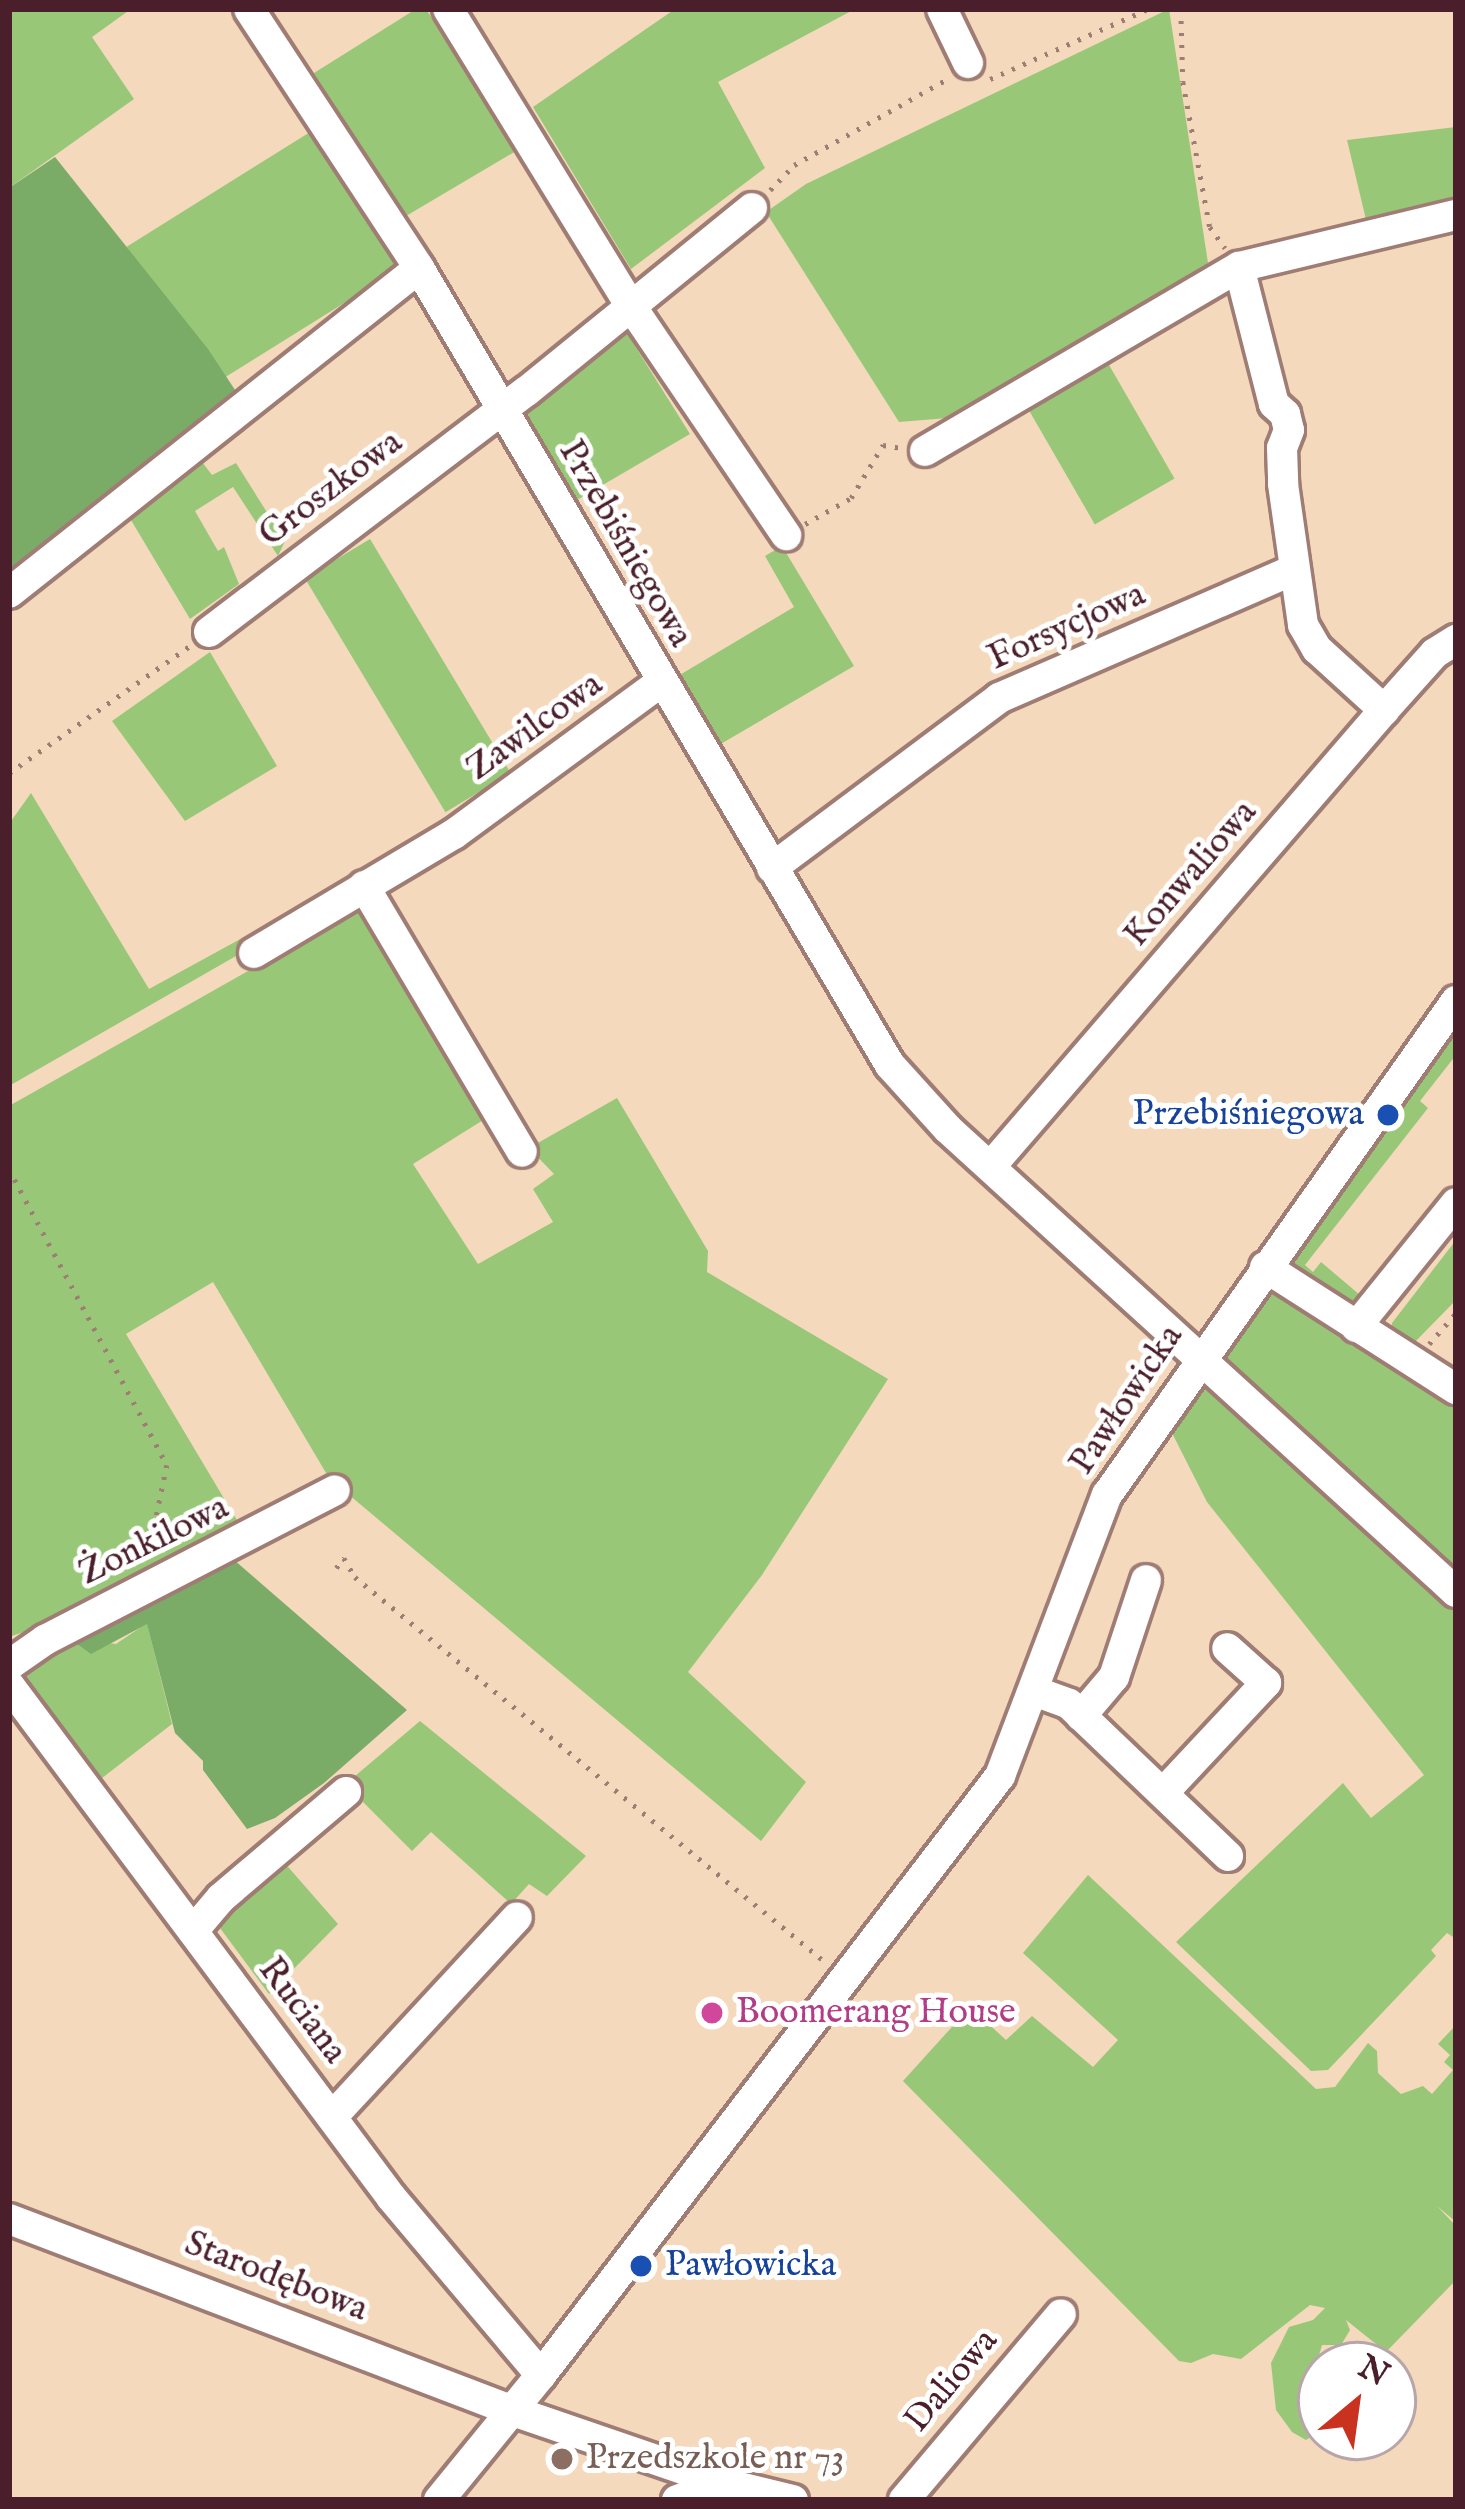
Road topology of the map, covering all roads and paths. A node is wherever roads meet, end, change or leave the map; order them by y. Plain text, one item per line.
1 (249, 9) edge
2 (448, 9) edge
3 (942, 9) edge
4 (1148, 9) edge
5 (1181, 9) edge
6 (968, 63) junction
7 (752, 208) joint
8 (1456, 215) edge
9 (1239, 267) junction
10 (418, 268) junction
11 (631, 307) junction
12 (501, 409) junction
13 (925, 451) joint
14 (786, 535) joint
15 (1294, 570) junction
16 (9, 593) edge
17 (209, 632) joint
18 (1456, 640) edge
19 (661, 682) junction
20 (1384, 710) junction
21 (9, 772) edge
22 (772, 868) junction
23 (364, 886) junction
24 (254, 953) dead end
25 (1456, 1001) edge
26 (522, 1152) dead end
27 (991, 1166) junction
28 (9, 1169) edge
29 (1456, 1203) edge
30 (1265, 1268) junction
31 (1456, 1312) edge
32 (1356, 1327) junction
33 (1202, 1358) junction
34 (1416, 1364) junction
35 (1456, 1389) edge
36 (335, 1490) dead end
37 (336, 1568) dead end
38 (1146, 1580) dead end
39 (1456, 1592) edge
40 (123, 1599) junction
41 (1227, 1648) dead end
42 (9, 1665) edge
43 (1034, 1691) junction
44 (14, 1702) edge
45 (1081, 1716) junction
46 (346, 1792) dead end
47 (1162, 1793) junction
48 (1228, 1856) dead end
49 (517, 1917) dead end
50 (193, 1930) junction
51 (851, 1970) junction
52 (332, 2117) junction
53 (9, 2219) edge
54 (1061, 2314) dead end
55 (541, 2375) junction
56 (513, 2411) junction
57 (723, 2483) junction
58 (439, 2500) edge
59 (677, 2500) edge
60 (794, 2500) edge
61 (904, 2500) edge

1 - 10 street, Przebiśniegowa
2 - 11 street
3 - 6 street
4 - 6 path
5 - 9 path
6 - 7 path
7 - 11 street, Groszkowa
8 - 9 street
9 - 13 street
9 - 15 street
10 - 12 street, Przebiśniegowa
10 - 16 street
11 - 12 street, Groszkowa
11 - 14 street
12 - 17 street, Groszkowa
12 - 19 street, Przebiśniegowa
13 - 14 path
15 - 20 street
15 - 22 street, Forsycjowa
17 - 21 path
18 - 20 street, Konwaliowa
19 - 22 street, Przebiśniegowa
19 - 23 street, Zawilcowa
20 - 27 street, Konwaliowa
22 - 27 street, Przebiśniegowa
23 - 24 street, Zawilcowa
23 - 26 street
25 - 30 street, Pawłowicka
27 - 33 street, Przebiśniegowa
28 - 40 path
29 - 32 street
30 - 32 street
30 - 33 street, Pawłowicka
31 - 34 path
32 - 34 street
33 - 39 street, Przebiśniegowa
33 - 43 street, Pawłowicka
34 - 35 street
36 - 40 street, Żonkilowa
37 - 51 path
38 - 45 street
40 - 42 street, Żonkilowa
41 - 47 street
43 - 45 street
43 - 51 street, Pawłowicka
44 - 50 street, Ruciana
45 - 47 street
46 - 50 street
47 - 48 street
49 - 52 street
50 - 52 street, Ruciana
51 - 55 street, Pawłowicka
52 - 55 street, Ruciana
53 - 56 street, Starodębowa
54 - 61 street, Daliowa
55 - 56 street, Pawłowicka
56 - 57 street
56 - 58 street, Pawłowicka
57 - 59 street
57 - 60 street

